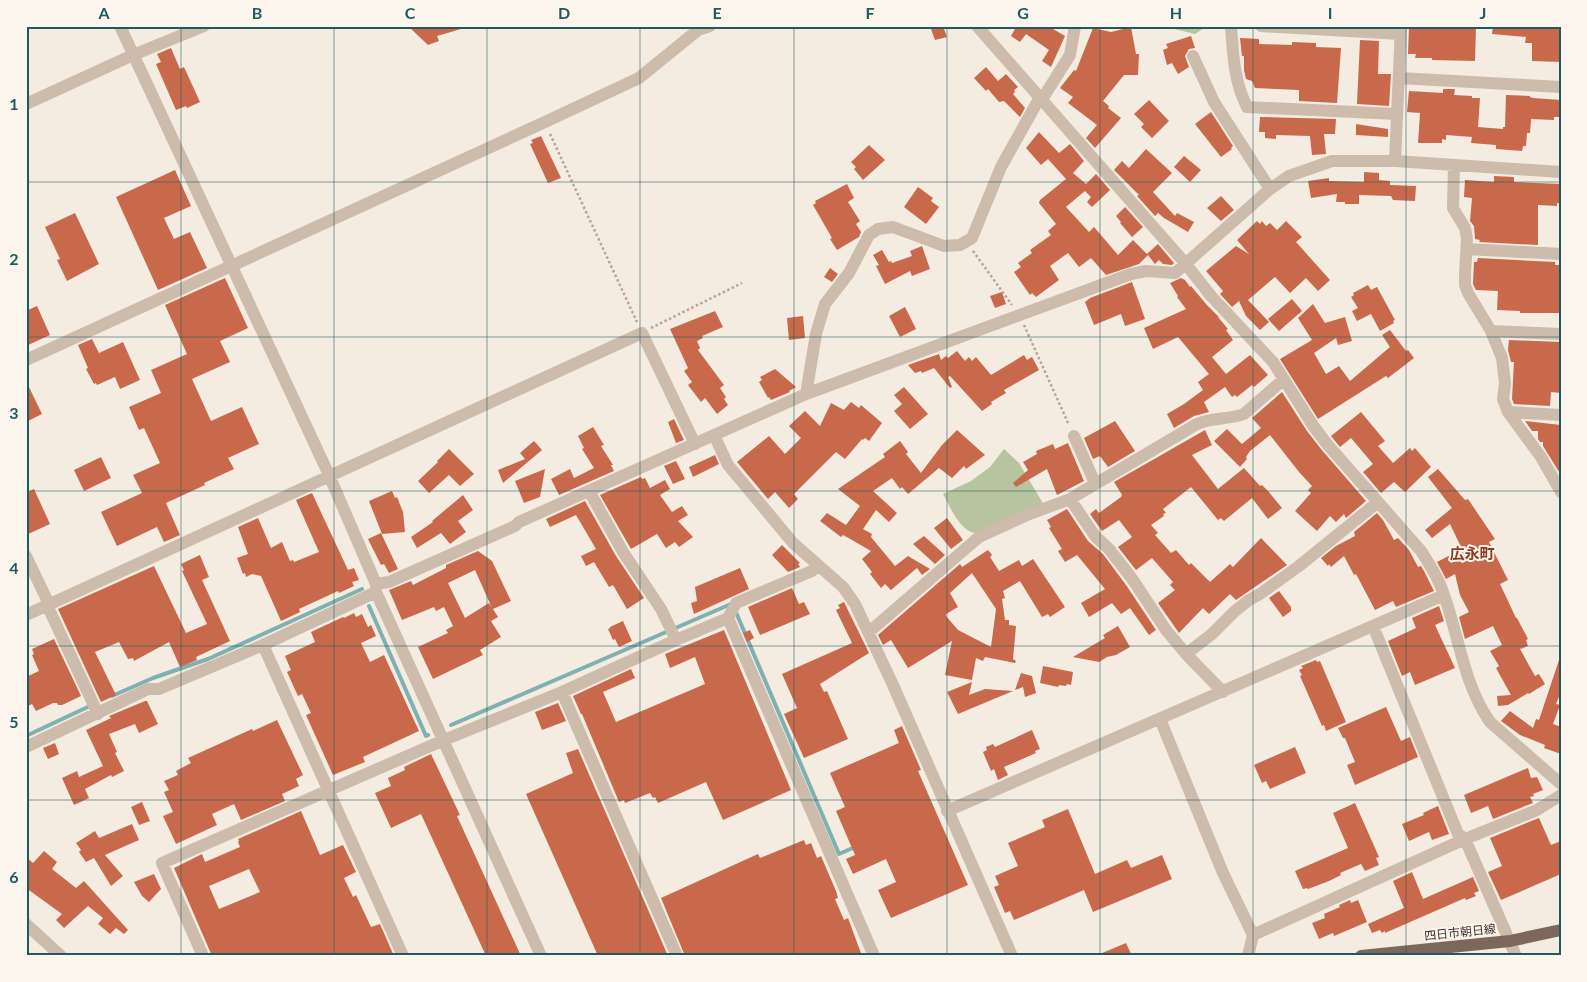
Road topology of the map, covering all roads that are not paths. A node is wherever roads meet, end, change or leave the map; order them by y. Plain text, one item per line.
1 (120, 26) edge
2 (204, 26) edge
3 (710, 26) edge
4 (977, 26) edge
5 (1075, 26) edge
6 (1231, 26) edge
7 (1261, 26) edge
8 (1401, 30) edge
9 (133, 56) junction
10 (1193, 56) dead end
11 (1399, 78) junction
12 (1561, 87) edge
13 (1040, 100) junction
14 (26, 104) edge
15 (1397, 114) junction
16 (1395, 161) junction
17 (1454, 166) junction
18 (1561, 172) edge
19 (1270, 189) junction
20 (1467, 249) junction
21 (1561, 254) edge
22 (1186, 263) junction
23 (232, 266) junction
24 (1491, 331) junction
25 (1561, 334) edge
26 (26, 360) edge
27 (1284, 379) junction
28 (806, 394) junction
29 (1508, 412) junction
30 (1561, 415) edge
31 (714, 435) junction
32 (1074, 436) road end
33 (695, 444) junction
34 (329, 475) junction
35 (1095, 483) junction
36 (588, 492) junction
37 (1561, 492) edge
38 (1070, 499) junction
39 (1378, 502) junction
40 (26, 556) edge
41 (818, 565) junction
42 (376, 588) junction
43 (1444, 594) junction
44 (48, 604) junction
45 (732, 611) junction
46 (26, 615) edge
47 (1376, 624) junction
48 (869, 632) junction
49 (673, 633) junction
50 (263, 645) junction
51 (1186, 654) junction
52 (1220, 689) junction
53 (562, 692) junction
54 (96, 708) junction
55 (1160, 719) junction
56 (444, 740) junction
57 (26, 747) edge
58 (1561, 784) edge
59 (330, 789) junction
60 (1561, 795) edge
61 (945, 807) junction
62 (1465, 839) junction
63 (26, 924) edge
64 (1561, 930) edge
65 (1253, 934) junction
66 (1510, 941) junction
67 (61, 956) edge
68 (203, 956) edge
69 (403, 956) edge
70 (541, 956) edge
71 (677, 956) edge
72 (874, 956) edge
73 (1012, 956) edge
74 (1248, 956) edge
75 (1361, 956) edge
76 (1516, 956) edge

1 - 9 street
2 - 9 street
3 - 23 street
4 - 13 street
5 - 13 street
6 - 15 street
7 - 8 street
8 - 11 street
9 - 14 street
9 - 23 street
10 - 19 street
11 - 12 street
11 - 15 street
13 - 22 street
13 - 28 street
15 - 16 street
16 - 17 street
16 - 19 street
17 - 18 street
17 - 20 street
19 - 22 street
20 - 21 street
20 - 24 street
22 - 27 street
22 - 28 street
23 - 26 street
23 - 34 street
24 - 25 street
24 - 29 street
27 - 35 street
27 - 39 street
28 - 31 street
29 - 30 street
29 - 37 street
31 - 33 street
31 - 41 street
32 - 35 street
33 - 34 street
33 - 36 street
34 - 42 street
34 - 44 street
35 - 38 street
36 - 42 street
36 - 49 street
38 - 48 street
38 - 51 street
39 - 43 street
39 - 51 street
40 - 44 street
41 - 45 street
41 - 48 street
42 - 50 street
42 - 56 street
43 - 47 street
43 - 58 street
44 - 46 street
44 - 54 street
45 - 49 street
45 - 72 street
47 - 52 street
47 - 62 street
48 - 61 street
49 - 53 street
50 - 54 street
50 - 59 street
51 - 52 street
52 - 55 street
53 - 56 street
53 - 71 street
54 - 57 street
55 - 61 street
55 - 65 street
56 - 59 street
56 - 70 street
59 - 68 street
59 - 69 street
60 - 62 street
61 - 73 street
62 - 65 street
62 - 66 street
63 - 67 street
64 - 66 main road, 四日市朝日線
65 - 74 street
66 - 75 main road, 四日市朝日線
66 - 76 street

